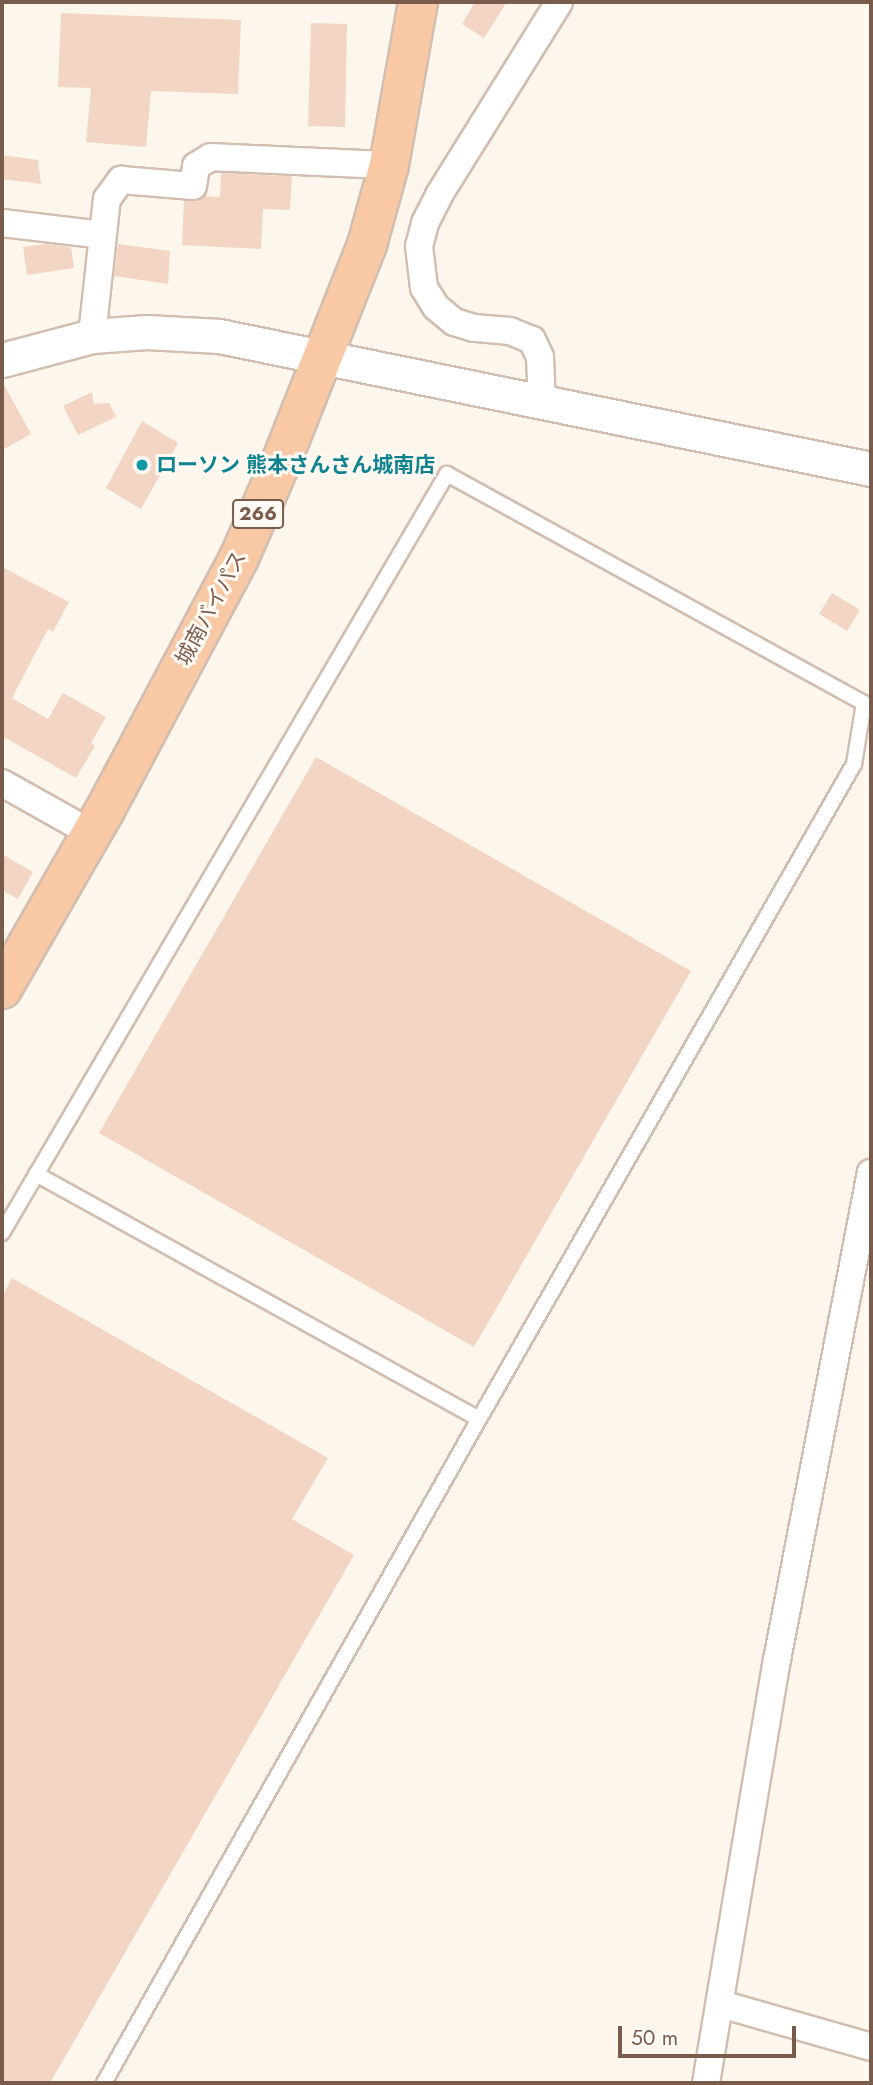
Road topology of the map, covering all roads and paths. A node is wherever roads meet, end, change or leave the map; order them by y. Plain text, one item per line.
1 (418, 2) edge
2 (559, 2) edge
3 (389, 165) junction
4 (2, 223) edge
5 (102, 235) junction
6 (92, 336) junction
7 (322, 357) junction
8 (2, 360) edge
9 (542, 403) junction
10 (871, 469) edge
11 (2, 783) edge
12 (91, 833) junction
13 (6, 971) edge
14 (871, 1173) edge
15 (36, 1174) junction
16 (2, 1233) edge
17 (863, 1273) edge
18 (479, 1419) junction
19 (721, 2004) junction
20 (871, 2048) edge
21 (104, 2083) edge
22 (706, 2083) edge

1 - 3 highway, 城南バイパス / 266
2 - 9 street
3 - 5 street
3 - 7 highway, 城南バイパス / 266
4 - 5 street
5 - 6 street
6 - 7 street
6 - 8 street
7 - 9 street
7 - 12 highway, 城南バイパス / 266
9 - 10 street
11 - 12 street
12 - 13 highway, 城南バイパス / 266
14 - 17 street
15 - 16 lane
15 - 18 lane
15 - 18 lane
17 - 19 street
18 - 21 lane
19 - 20 street
19 - 22 street

